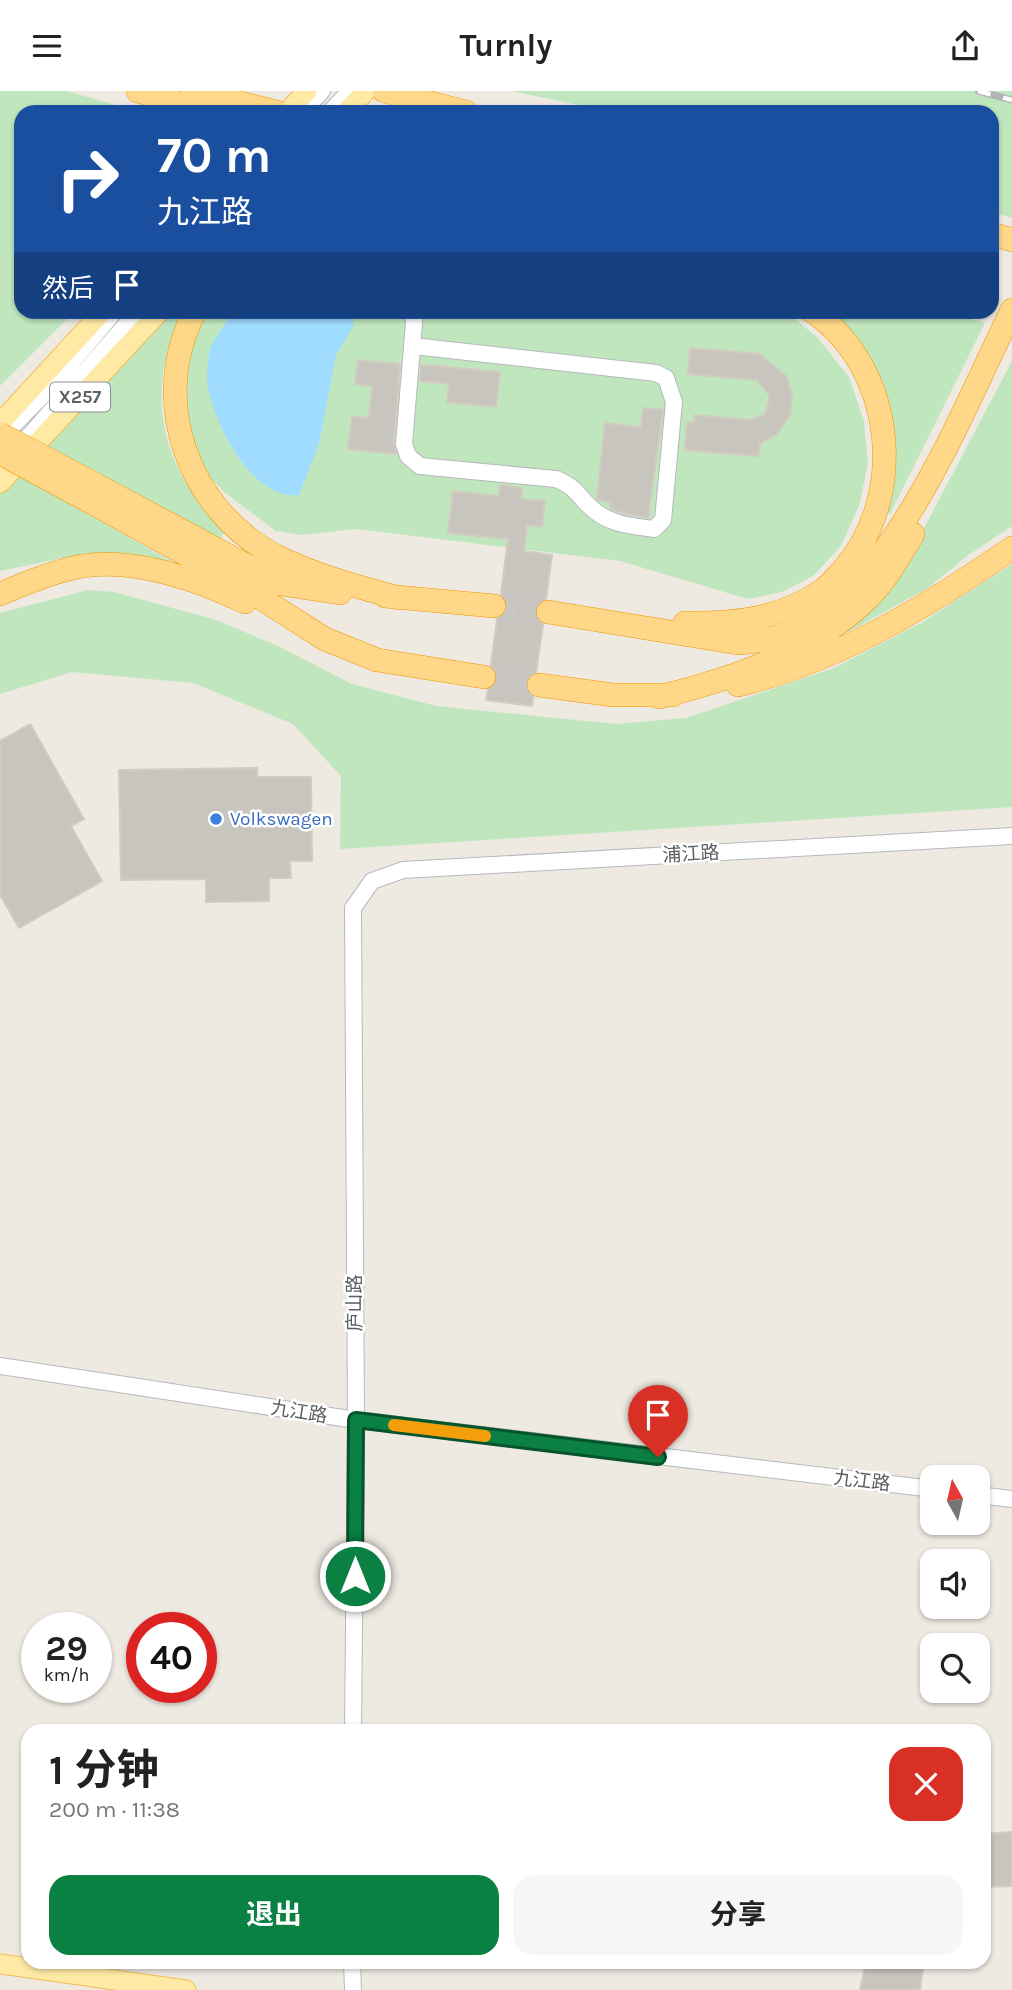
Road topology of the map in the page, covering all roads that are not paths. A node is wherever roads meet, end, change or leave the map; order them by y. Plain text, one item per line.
1 (138, 91) edge
2 (307, 91) edge
3 (323, 91) edge
4 (350, 91) edge
5 (366, 91) edge
6 (384, 91) edge
7 (203, 102) edge
8 (225, 105) edge
9 (294, 105) edge
10 (310, 105) edge
11 (337, 105) edge
12 (353, 105) edge
13 (439, 105) edge
14 (1012, 309) edge
15 (96, 319) edge
16 (109, 319) edge
17 (131, 319) edge
18 (153, 319) edge
19 (192, 319) edge
20 (415, 319) edge
21 (820, 319) edge
22 (1012, 343) edge
23 (413, 346) junction
24 (0, 423) edge
25 (0, 436) edge
26 (0, 453) edge
27 (0, 467) edge
28 (0, 483) edge
29 (95, 494) junction
30 (1012, 548) edge
31 (0, 594) edge
32 (400, 598) junction
33 (494, 606) tunnel mouth
34 (548, 612) tunnel mouth
35 (604, 620) junction
36 (325, 639) junction
37 (484, 677) tunnel mouth
38 (539, 685) tunnel mouth
39 (659, 697) junction
40 (1012, 836) edge
41 (372, 881) joint
42 (0, 1366) edge
43 (356, 1420) junction
44 (920, 1487) edge
45 (990, 1496) edge
46 (1012, 1499) edge
47 (353, 1724) edge
48 (0, 1964) edge
49 (21, 1967) edge
50 (36, 1969) edge
51 (352, 1969) edge
52 (186, 1990) edge
53 (353, 1990) edge

1 - 7 highway
2 - 9 main road
3 - 10 street
4 - 11 street
5 - 12 main road
6 - 13 highway
7 - 8 highway
14 - 35 highway
15 - 24 main road, X257
16 - 25 street
17 - 27 street
18 - 28 main road, X257
19 - 32 highway
20 - 23 street
21 - 35 highway
22 - 39 highway
23 - 23 street
25 - 29 highway, bridge
26 - 29 highway, bridge
29 - 32 highway
29 - 36 highway
30 - 39 highway
31 - 36 highway
32 - 33 highway
34 - 35 highway
36 - 37 highway
38 - 39 highway
40 - 41 street, 浦江路
41 - 43 street, 庐山路
42 - 43 street, 九江路
43 - 44 street, 九江路
43 - 47 street, 庐山路
45 - 46 street
48 - 49 main road
50 - 52 main road
51 - 53 street

